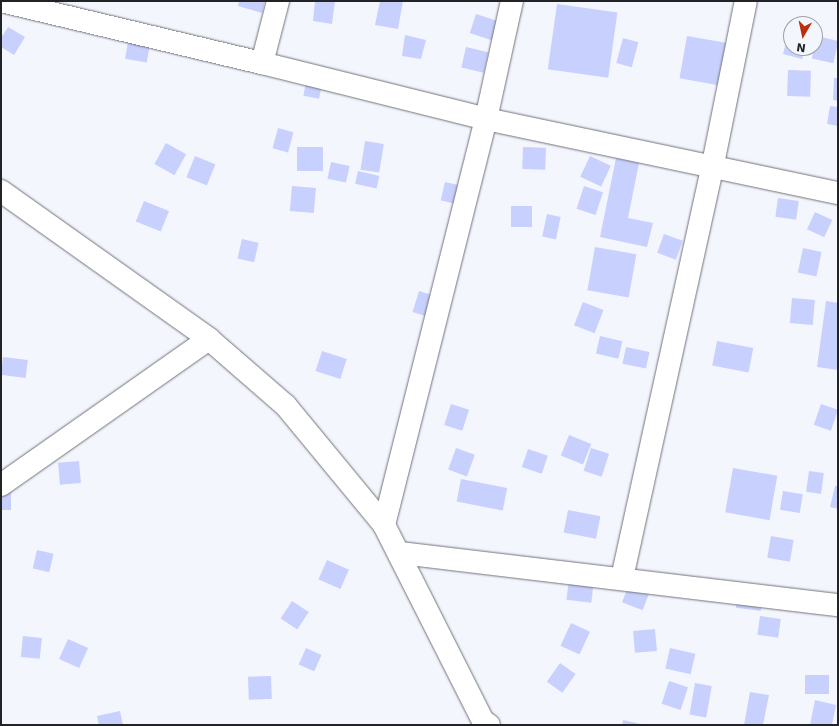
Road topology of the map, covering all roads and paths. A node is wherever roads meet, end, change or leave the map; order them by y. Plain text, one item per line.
1 (1, 1) edge
2 (278, 1) edge
3 (512, 1) edge
4 (746, 1) edge
5 (50, 7) edge
6 (262, 63) junction
7 (486, 119) junction
8 (712, 169) junction
9 (1, 191) edge
10 (838, 193) edge
11 (209, 339) junction
12 (1, 485) edge
13 (384, 525) junction
14 (400, 552) junction
15 (622, 578) junction
16 (838, 605) edge
17 (479, 724) edge

1 - 5 street
2 - 6 street
3 - 7 street
4 - 8 street
5 - 6 street
6 - 7 street
7 - 8 street
7 - 13 street
8 - 10 street
8 - 15 street
9 - 11 street
11 - 12 street
11 - 13 street
13 - 14 street
14 - 15 street
14 - 17 street
15 - 16 street

